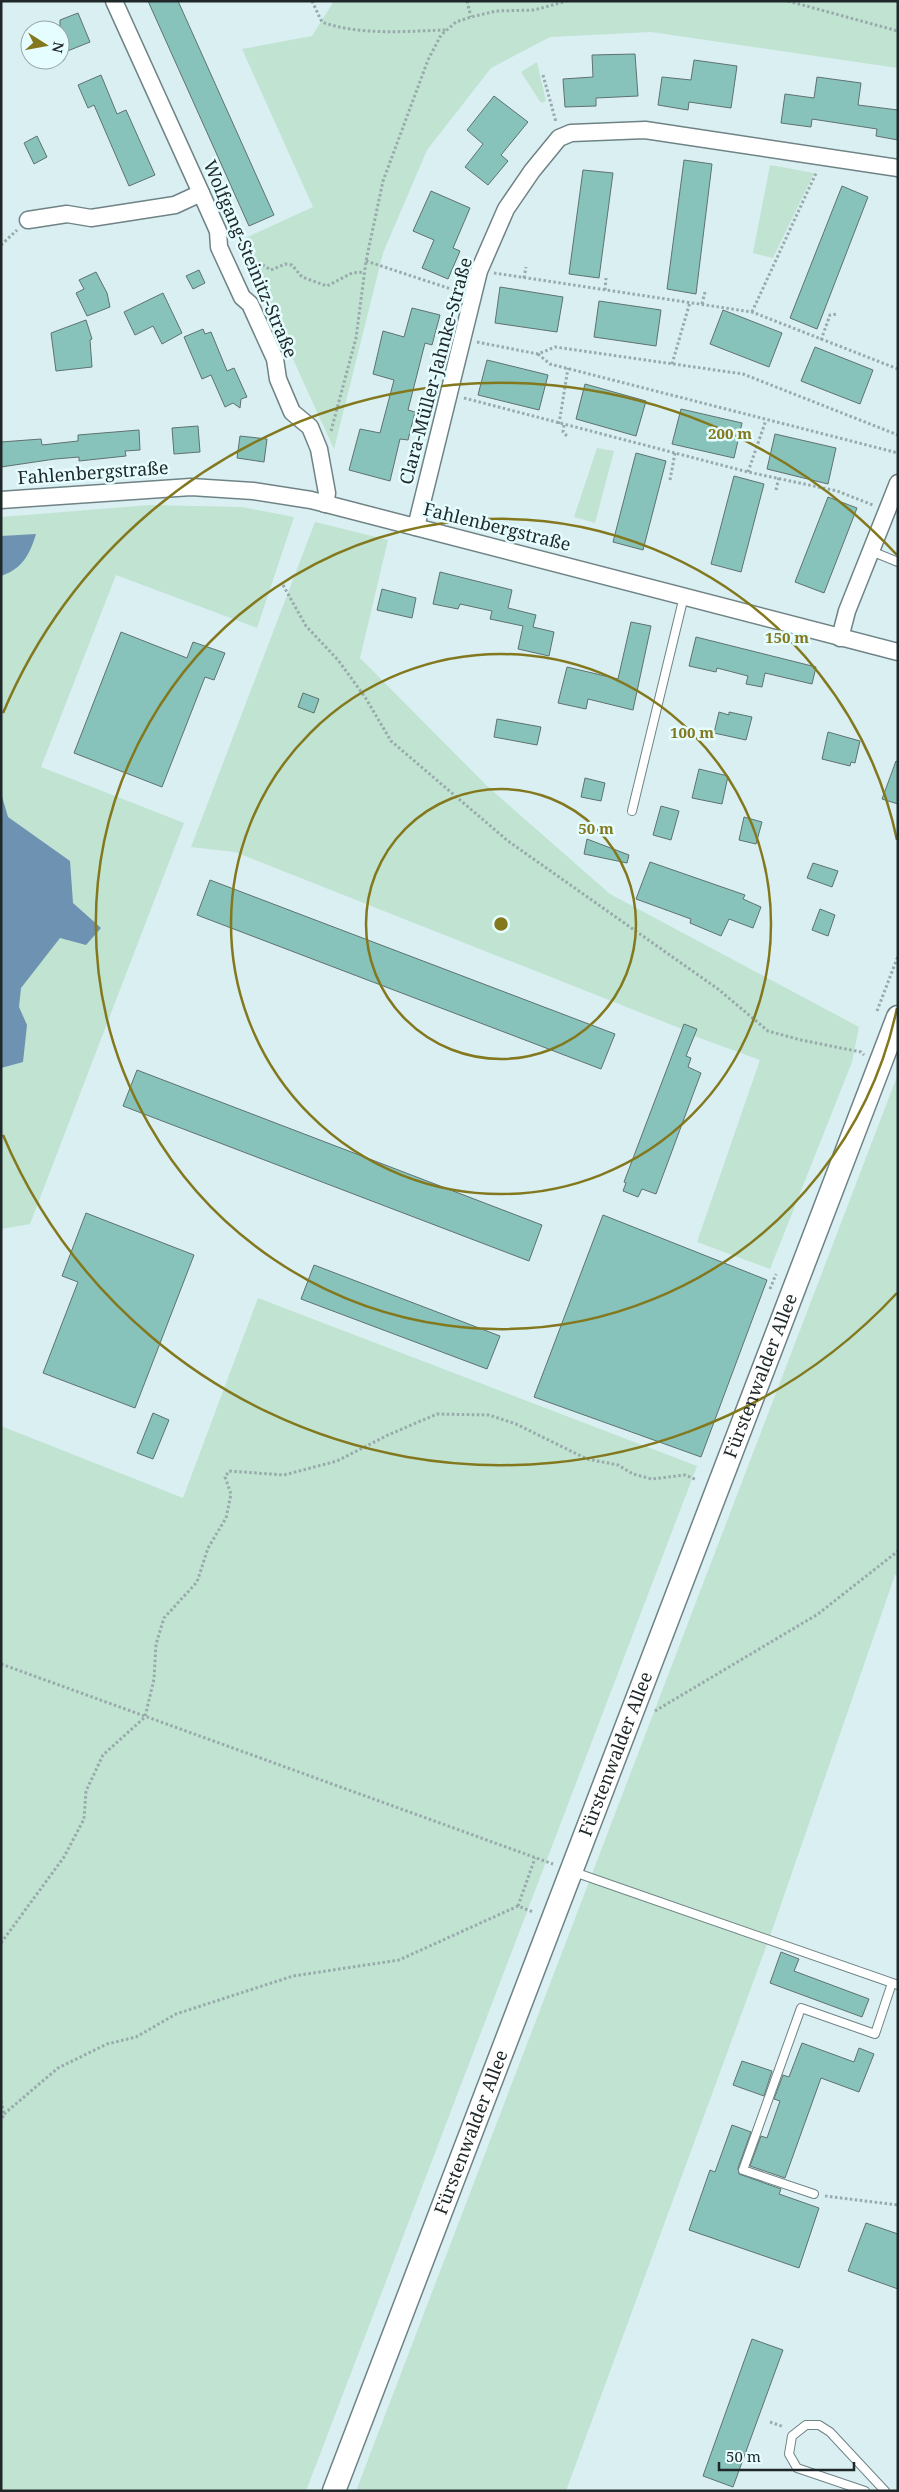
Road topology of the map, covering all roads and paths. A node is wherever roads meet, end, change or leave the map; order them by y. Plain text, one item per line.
1 (114, 1) edge
2 (312, 1) edge
3 (467, 1) edge
4 (567, 1) edge
5 (788, 1) edge
6 (472, 17) junction
7 (447, 30) junction
8 (898, 31) edge
9 (543, 75) dead end
10 (562, 137) junction
11 (821, 156) junction
12 (898, 168) edge
13 (201, 193) junction
14 (28, 220) dead end
15 (240, 252) dead end
16 (366, 261) junction
17 (526, 267) dead end
18 (481, 268) junction
19 (364, 272) junction
20 (524, 278) junction
21 (606, 278) dead end
22 (604, 290) junction
23 (704, 292) dead end
24 (472, 296) junction
25 (690, 302) junction
26 (702, 304) junction
27 (752, 312) junction
28 (838, 314) dead end
29 (462, 339) junction
30 (821, 340) junction
31 (538, 354) junction
32 (672, 364) junction
33 (568, 368) junction
34 (898, 369) edge
35 (448, 395) junction
36 (766, 420) junction
37 (558, 424) junction
38 (564, 425) junction
39 (898, 435) edge
40 (567, 436) dead end
41 (319, 449) junction
42 (674, 453) junction
43 (898, 453) edge
44 (748, 472) junction
45 (779, 477) junction
46 (670, 480) dead end
47 (898, 484) edge
48 (776, 490) dead end
49 (1, 500) edge
50 (324, 504) junction
51 (887, 510) junction
52 (416, 527) junction
53 (871, 551) junction
54 (898, 562) edge
55 (283, 585) dead end
56 (684, 596) junction
57 (840, 638) junction
58 (898, 652) edge
59 (632, 812) dead end
60 (898, 956) edge
61 (892, 972) dead end
62 (898, 1017) edge
63 (878, 1068) junction
64 (697, 1480) dead end
65 (898, 1551) edge
66 (1, 1664) edge
67 (647, 1716) dead end
68 (145, 1717) junction
69 (535, 1858) junction
70 (572, 1871) junction
71 (518, 1906) junction
72 (533, 1912) dead end
73 (1, 1943) edge
74 (895, 1984) edge
75 (1, 2101) edge
76 (4, 2114) junction
77 (1, 2121) edge
78 (814, 2194) joint
79 (898, 2205) edge
80 (334, 2491) edge
81 (865, 2491) edge
82 (885, 2491) edge

1 - 13 street, Wolfgang-Steinitz-Straße
2 - 7 path
3 - 6 path
4 - 6 path
5 - 8 path
6 - 7 path
7 - 16 path
9 - 10 path
10 - 11 street
10 - 18 street, Clara-Müller-Jahnke-Straße
11 - 12 street
11 - 27 path
13 - 14 street
13 - 41 street, Wolfgang-Steinitz-Straße
15 - 19 path
16 - 19 path
16 - 24 path
17 - 20 path
18 - 20 path
18 - 24 street, Clara-Müller-Jahnke-Straße
19 - 41 path
20 - 22 path
21 - 22 path
22 - 25 path
23 - 26 path
24 - 29 street, Clara-Müller-Jahnke-Straße
25 - 26 path
25 - 32 path
26 - 27 path
27 - 30 path
28 - 30 path
29 - 31 path
29 - 35 street, Clara-Müller-Jahnke-Straße
30 - 34 path
31 - 32 path
31 - 33 path
32 - 39 path
33 - 36 path
33 - 37 path
35 - 37 path
35 - 52 street, Clara-Müller-Jahnke-Straße
36 - 43 path
36 - 44 path
37 - 38 path
38 - 40 path
38 - 42 path
41 - 50 street, Wolfgang-Steinitz-Straße
42 - 44 path
42 - 46 path
44 - 45 path
45 - 48 path
45 - 51 path
47 - 51 street
49 - 50 street, Fahlenbergstraße
50 - 52 street, Fahlenbergstraße
51 - 53 street
52 - 56 street, Fahlenbergstraße
53 - 54 lane
53 - 57 street
55 - 63 path
56 - 57 street, Fahlenbergstraße
56 - 59 lane
57 - 58 street, Fahlenbergstraße
60 - 61 path
62 - 63 main road, Fürstenwalder Allee
63 - 70 main road, Fürstenwalder Allee
64 - 68 path
65 - 67 path
66 - 68 path
68 - 69 path
68 - 73 path
69 - 70 path
69 - 71 path
70 - 74 lane
70 - 80 main road, Fürstenwalder Allee
71 - 72 path
71 - 76 path
74 - 78 lane
75 - 76 path
76 - 77 path
78 - 79 path
81 - 82 lane

